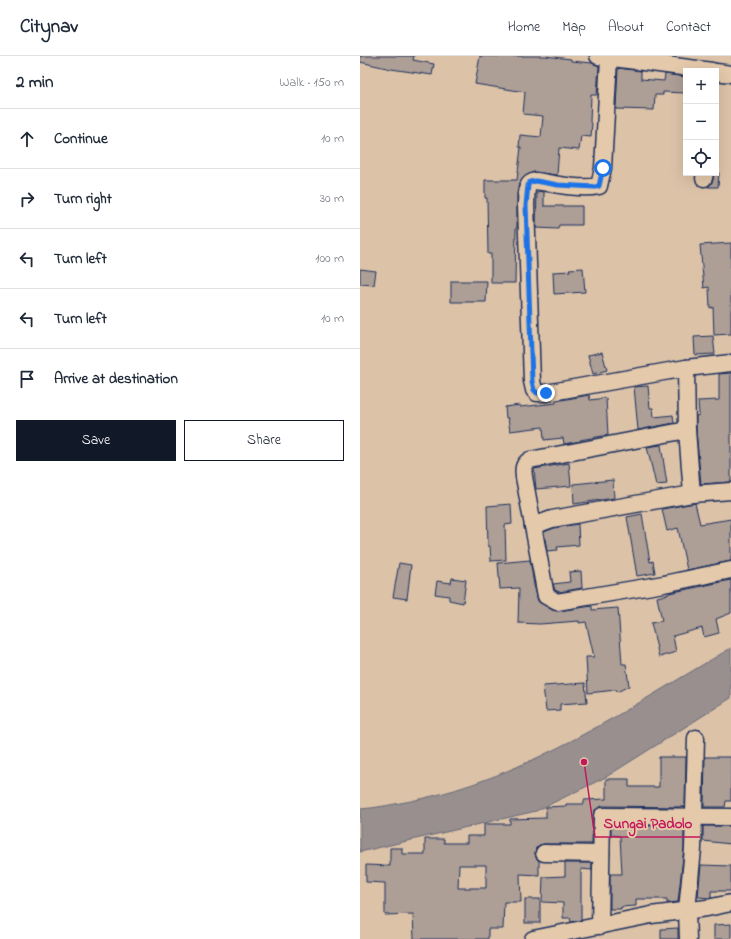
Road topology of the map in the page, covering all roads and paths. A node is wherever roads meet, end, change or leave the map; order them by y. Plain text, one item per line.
1 (603, 57) edge
2 (689, 68) edge
3 (719, 72) edge
4 (731, 74) edge
5 (731, 363) edge
6 (686, 368) junction
7 (688, 430) junction
8 (731, 490) edge
9 (692, 494) junction
10 (533, 526) junction
11 (731, 570) edge
12 (696, 738) dead end
13 (694, 817) junction
14 (731, 817) edge
15 (544, 854) dead end
16 (601, 854) junction
17 (731, 903) edge
18 (688, 910) junction
19 (600, 926) junction
20 (533, 939) edge
21 (688, 939) edge

1 - 2 street
1 - 6 street
3 - 4 street
5 - 6 street
6 - 7 street
7 - 9 street
7 - 10 street
8 - 9 street
9 - 10 street
10 - 11 street
12 - 13 street
13 - 14 street
13 - 16 street
13 - 18 street
15 - 16 street
16 - 19 street
17 - 18 street
18 - 19 street
18 - 21 street
19 - 20 street

